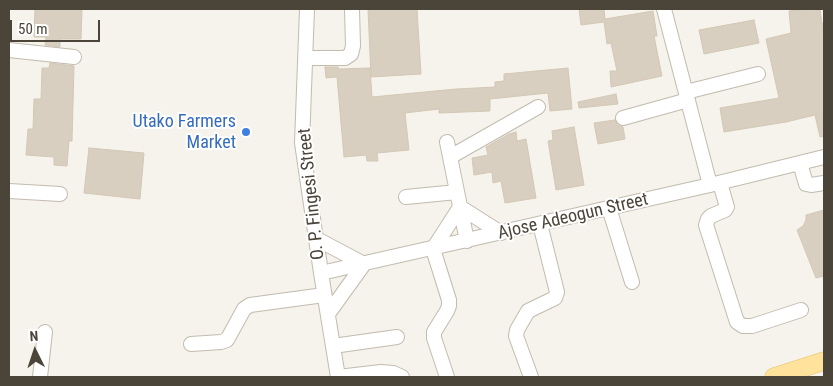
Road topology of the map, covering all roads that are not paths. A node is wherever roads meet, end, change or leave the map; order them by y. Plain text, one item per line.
1 (307, 9) edge
2 (352, 9) edge
3 (664, 9) edge
4 (9, 50) edge
5 (74, 57) dead end
6 (305, 58) junction
7 (758, 74) dead end
8 (687, 96) junction
9 (538, 107) dead end
10 (623, 118) dead end
11 (447, 142) dead end
12 (824, 157) edge
13 (450, 158) junction
14 (800, 163) junction
15 (824, 183) edge
16 (715, 184) junction
17 (9, 191) edge
18 (457, 192) junction
19 (60, 194) dead end
20 (406, 197) dead end
21 (460, 207) junction
22 (609, 208) junction
23 (540, 224) junction
24 (501, 233) junction
25 (316, 238) junction
26 (467, 241) junction
27 (433, 249) junction
28 (364, 264) junction
29 (320, 273) junction
30 (632, 282) dead end
31 (324, 295) junction
32 (801, 310) dead end
33 (328, 314) junction
34 (45, 332) dead end
35 (397, 337) dead end
36 (191, 344) dead end
37 (333, 346) junction
38 (824, 361) edge
39 (40, 377) edge
40 (338, 377) edge
41 (402, 377) edge
42 (447, 377) edge
43 (531, 377) edge
44 (774, 377) edge

1 - 6 street, O. P. Fingesi Street
2 - 6 street
3 - 8 street
4 - 5 street
6 - 25 street, O. P. Fingesi Street
7 - 8 street
8 - 10 street
8 - 16 street
9 - 13 street
11 - 13 street
12 - 14 street, Ajose Adeogun Street
13 - 18 street
14 - 15 street
14 - 16 street, Ajose Adeogun Street
16 - 22 street, Ajose Adeogun Street
16 - 32 street
17 - 19 street
18 - 20 street
18 - 21 street
21 - 24 street
21 - 26 street
21 - 27 street
22 - 23 street, Ajose Adeogun Street
22 - 30 street
23 - 24 street, Ajose Adeogun Street
23 - 43 street
24 - 26 street, Ajose Adeogun Street
25 - 28 street
25 - 29 street, O. P. Fingesi Street
26 - 27 street, Ajose Adeogun Street
27 - 28 street, Ajose Adeogun Street
27 - 42 street
28 - 29 street, Ajose Adeogun Street
28 - 33 street
29 - 31 street, O. P. Fingesi Street
31 - 33 street, O. P. Fingesi Street
31 - 36 street
33 - 37 street, O. P. Fingesi Street
34 - 39 street
35 - 37 street
37 - 40 street, O. P. Fingesi Street
38 - 44 main road
40 - 41 street

